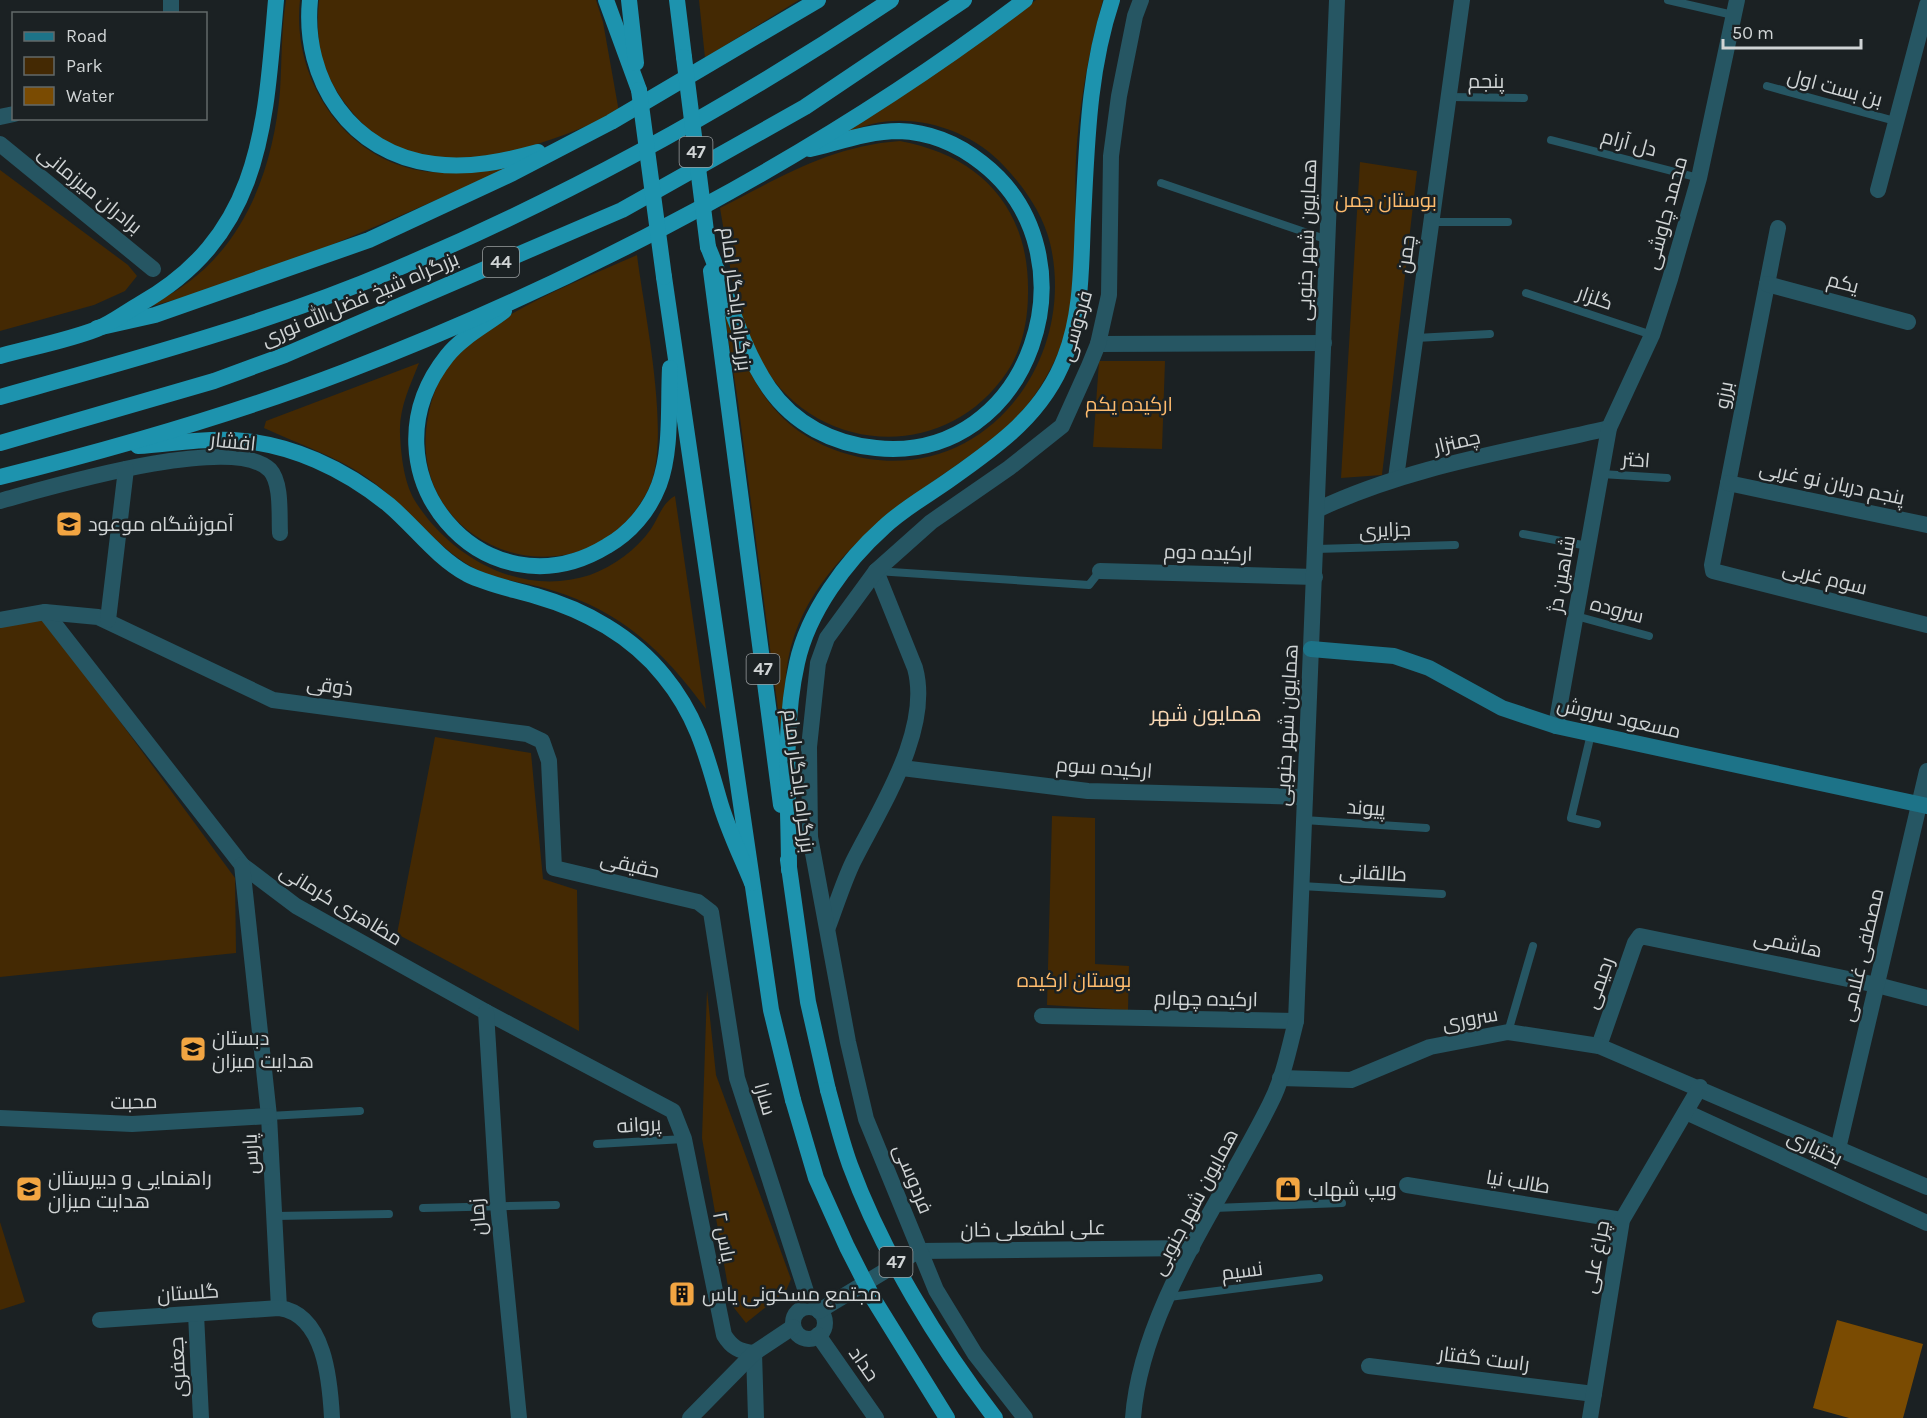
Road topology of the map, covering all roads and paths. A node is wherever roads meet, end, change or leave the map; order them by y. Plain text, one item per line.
1 (276, 0) edge
2 (310, 0) edge
3 (606, 0) edge
4 (629, 0) edge
5 (677, 0) edge
6 (818, 0) edge
7 (891, 0) edge
8 (964, 0) edge
9 (1025, 0) edge
10 (1112, 0) edge
11 (1141, 0) edge
12 (1338, 0) edge
13 (1462, 0) edge
14 (1668, 0) edge
15 (1927, 5) edge
16 (1735, 8) edge
17 (1921, 55) edge
18 (1767, 86) dead end
19 (639, 90) junction
20 (1449, 98) junction
21 (1524, 98) dead end
22 (1895, 121) junction
23 (1551, 140) dead end
24 (0, 144) edge
25 (565, 145) junction
26 (795, 153) junction
27 (1698, 178) junction
28 (1161, 183) dead end
29 (1878, 190) dead end
30 (1431, 222) junction
31 (1508, 222) dead end
32 (1778, 228) dead end
33 (1328, 240) junction
34 (708, 247) junction
35 (153, 269) dead end
36 (1767, 284) junction
37 (528, 292) junction
38 (1526, 293) dead end
39 (1908, 322) dead end
40 (98, 328) junction
41 (672, 334) junction
42 (1490, 334) dead end
43 (1652, 335) junction
44 (1416, 338) junction
45 (1098, 344) junction
46 (1324, 344) junction
47 (0, 356) edge
48 (0, 397) edge
49 (1610, 428) junction
50 (0, 443) edge
51 (117, 447) junction
52 (126, 469) junction
53 (1601, 474) junction
54 (0, 477) edge
55 (1396, 478) junction
56 (1668, 478) dead end
57 (1728, 483) junction
58 (0, 501) edge
59 (1318, 508) junction
60 (1927, 525) edge
61 (280, 533) dead end
62 (1523, 534) dead end
63 (1455, 545) dead end
64 (1588, 546) junction
65 (1316, 549) junction
66 (876, 571) junction
67 (1100, 571) joint
68 (1713, 571) joint
69 (1315, 577) junction
70 (45, 612) junction
71 (1576, 616) junction
72 (0, 620) edge
73 (108, 620) junction
74 (1927, 625) edge
75 (1649, 636) dead end
76 (1311, 649) junction
77 (1556, 726) junction
78 (1591, 734) junction
79 (902, 768) junction
80 (1927, 771) edge
81 (1305, 797) junction
82 (1923, 806) edge
83 (1304, 820) junction
84 (1597, 824) dead end
85 (1426, 828) dead end
86 (242, 865) junction
87 (554, 868) joint
88 (789, 870) junction
89 (752, 883) junction
90 (1301, 886) junction
91 (1442, 894) dead end
92 (698, 902) joint
93 (828, 928) junction
94 (1640, 936) joint
95 (1533, 946) dead end
96 (1877, 985) junction
97 (1927, 998) edge
98 (486, 1012) junction
99 (1042, 1016) dead end
100 (1296, 1021) junction
101 (1508, 1032) junction
102 (1599, 1046) junction
103 (1280, 1078) junction
104 (1700, 1087) junction
105 (360, 1111) dead end
106 (673, 1111) joint
107 (1686, 1112) junction
108 (269, 1116) junction
109 (0, 1118) edge
110 (684, 1139) junction
111 (597, 1144) dead end
112 (1838, 1149) junction
113 (1407, 1185) dead end
114 (1927, 1187) edge
115 (1342, 1203) dead end
116 (498, 1205) junction
117 (556, 1205) dead end
118 (423, 1208) dead end
119 (1214, 1208) junction
120 (389, 1214) dead end
121 (275, 1216) junction
122 (1622, 1220) junction
123 (1927, 1223) edge
124 (1192, 1248) junction
125 (918, 1251) junction
126 (1318, 1278) dead end
127 (1169, 1296) junction
128 (279, 1308) junction
129 (815, 1309) junction
130 (196, 1314) junction
131 (100, 1320) dead end
132 (794, 1327) junction
133 (818, 1335) junction
134 (754, 1353) junction
135 (1369, 1366) dead end
136 (1594, 1394) junction
137 (201, 1418) edge
138 (332, 1418) edge
139 (519, 1418) edge
140 (690, 1418) edge
141 (756, 1418) edge
142 (876, 1418) edge
143 (947, 1418) edge
144 (995, 1418) edge
145 (1025, 1418) edge
146 (1133, 1418) edge
147 (1590, 1418) edge

1 - 40 highway
2 - 25 highway
3 - 19 highway
4 - 19 highway, 47
5 - 34 highway, بزرگراه یادگار امام / 47, bridge
6 - 25 highway
7 - 48 highway, بزرگراه شیخ فضل‌الله نوری / 44
8 - 50 highway, بزرگراه شیخ فضل‌الله نوری / 44
9 - 26 highway
10 - 88 highway
11 - 45 street, فردوسی
12 - 33 street, همایون‌ شهر جنوبی
13 - 20 street, چمن
14 - 16 lane
15 - 17 street
16 - 27 street, محمد چاوشی
17 - 22 street
18 - 22 lane, بن بست اول
19 - 41 highway, 47, bridge
20 - 21 lane, پنجم
20 - 30 street, چمن
22 - 29 street
23 - 27 lane, دل‌ آرام
24 - 35 street, برادران میرزمانی
25 - 40 highway
26 - 34 highway
26 - 37 highway
27 - 43 street, محمد چاوشی
28 - 33 lane
30 - 31 lane
30 - 44 street, چمن
32 - 36 street, برزو
33 - 46 street, همایون‌ شهر جنوبی
34 - 88 highway, بزرگراه یادگار امام / 47
36 - 39 street, یکم
36 - 57 street, برزو
37 - 41 highway
37 - 51 highway
38 - 43 lane, گلزار
40 - 47 highway
41 - 89 highway, 47
42 - 44 lane
43 - 49 street, محمد چاوشی
44 - 55 street, چمن
45 - 46 street
45 - 66 street, فردوسی
46 - 59 street, همایون‌ شهر جنوبی
49 - 53 street, شاهین دژ
49 - 55 street, چمنزار
51 - 54 highway
51 - 89 highway
52 - 58 street, افشار
52 - 61 street, افشار
52 - 73 street
53 - 56 lane, اختر
53 - 64 street, شاهین دژ
55 - 59 street, چمنزار
57 - 60 street, پنجم دریان‌ نو غربی
57 - 68 street, برزو
59 - 65 street, همایون‌ شهر جنوبی
62 - 64 lane
63 - 65 lane, جزایری
64 - 71 street, شاهین دژ
65 - 69 street, همایون‌ شهر جنوبی
66 - 67 lane
66 - 79 street
66 - 93 street, فردوسی
67 - 69 street, ارکیده دوم
68 - 74 street, سوم غربی
69 - 76 street, همایون‌ شهر جنوبی
70 - 72 street, ذوقی
70 - 73 street, ذوقی
70 - 86 street, مظاهری کرمانی
71 - 75 lane, سروده
71 - 77 street, شاهین دژ
73 - 87 street, ذوقی
76 - 77 main road, مسعود سروش
76 - 81 street, همایون‌ شهر جنوبی
77 - 78 main road, مسعود سروش
78 - 82 main road, مسعود سروش
78 - 84 lane
79 - 81 street, ارکیده سوم
79 - 93 street
80 - 82 street, مصطفی غلامی
81 - 83 street, همایون‌ شهر جنوبی
82 - 96 street, مصطفی غلامی
83 - 85 lane, پیوند
83 - 90 street, همایون‌ شهر جنوبی
86 - 98 street, مظاهری کرمانی
86 - 108 street, پارس
87 - 92 street, حقیقی
88 - 144 highway, بزرگراه یادگار امام / 47, bridge
89 - 143 highway, 47, bridge
90 - 91 lane, طالقانی
90 - 100 street, همایون‌ شهر جنوبی
92 - 129 street, سارا
93 - 125 street, فردوسی
94 - 96 street, هاشمی
94 - 102 street, رحیمی
95 - 101 lane
96 - 97 street, هاشمی
96 - 112 street, مصطفی غلامی
98 - 106 street, مظاهری کرمانی
98 - 116 street, زمان
99 - 100 street, ارکیده چهارم
100 - 103 street, همایون‌ شهر جنوبی
101 - 102 street, سروری
101 - 103 street, سروری
102 - 104 street, سروری
103 - 119 street, همایون‌ شهر جنوبی
104 - 107 street, چراغ‌ علی
104 - 112 street, بختیاری
105 - 108 lane
106 - 110 street, یاس ۲
107 - 122 street, چراغ‌ علی
107 - 123 street, بختیاری
108 - 109 street, محبت
108 - 121 street, پارس
110 - 111 lane, پروانه
110 - 134 street, یاس ۲
112 - 114 street, بختیاری
113 - 122 street, طالب‌ نیا
115 - 119 lane
116 - 117 lane
116 - 118 lane
116 - 139 street, زمان
119 - 124 street, همایون‌ شهر جنوبی
120 - 121 lane
121 - 128 street, پارس
122 - 136 street, چراغ‌ علی
124 - 125 street, علی لطفعلی خان
124 - 127 street, همایون‌ شهر جنوبی
125 - 129 street
125 - 145 street, فردوسی
126 - 127 lane, نسیم
127 - 146 street, همایون‌ شهر جنوبی
128 - 130 street, گلستان
128 - 138 street
129 - 132 street
129 - 133 street
130 - 131 street, گلستان
130 - 137 street, جعفری
132 - 133 street
132 - 134 street
133 - 142 street, حداد
134 - 140 street
134 - 141 street
135 - 136 street, راست گفتار
136 - 147 street, چراغ‌ علی

